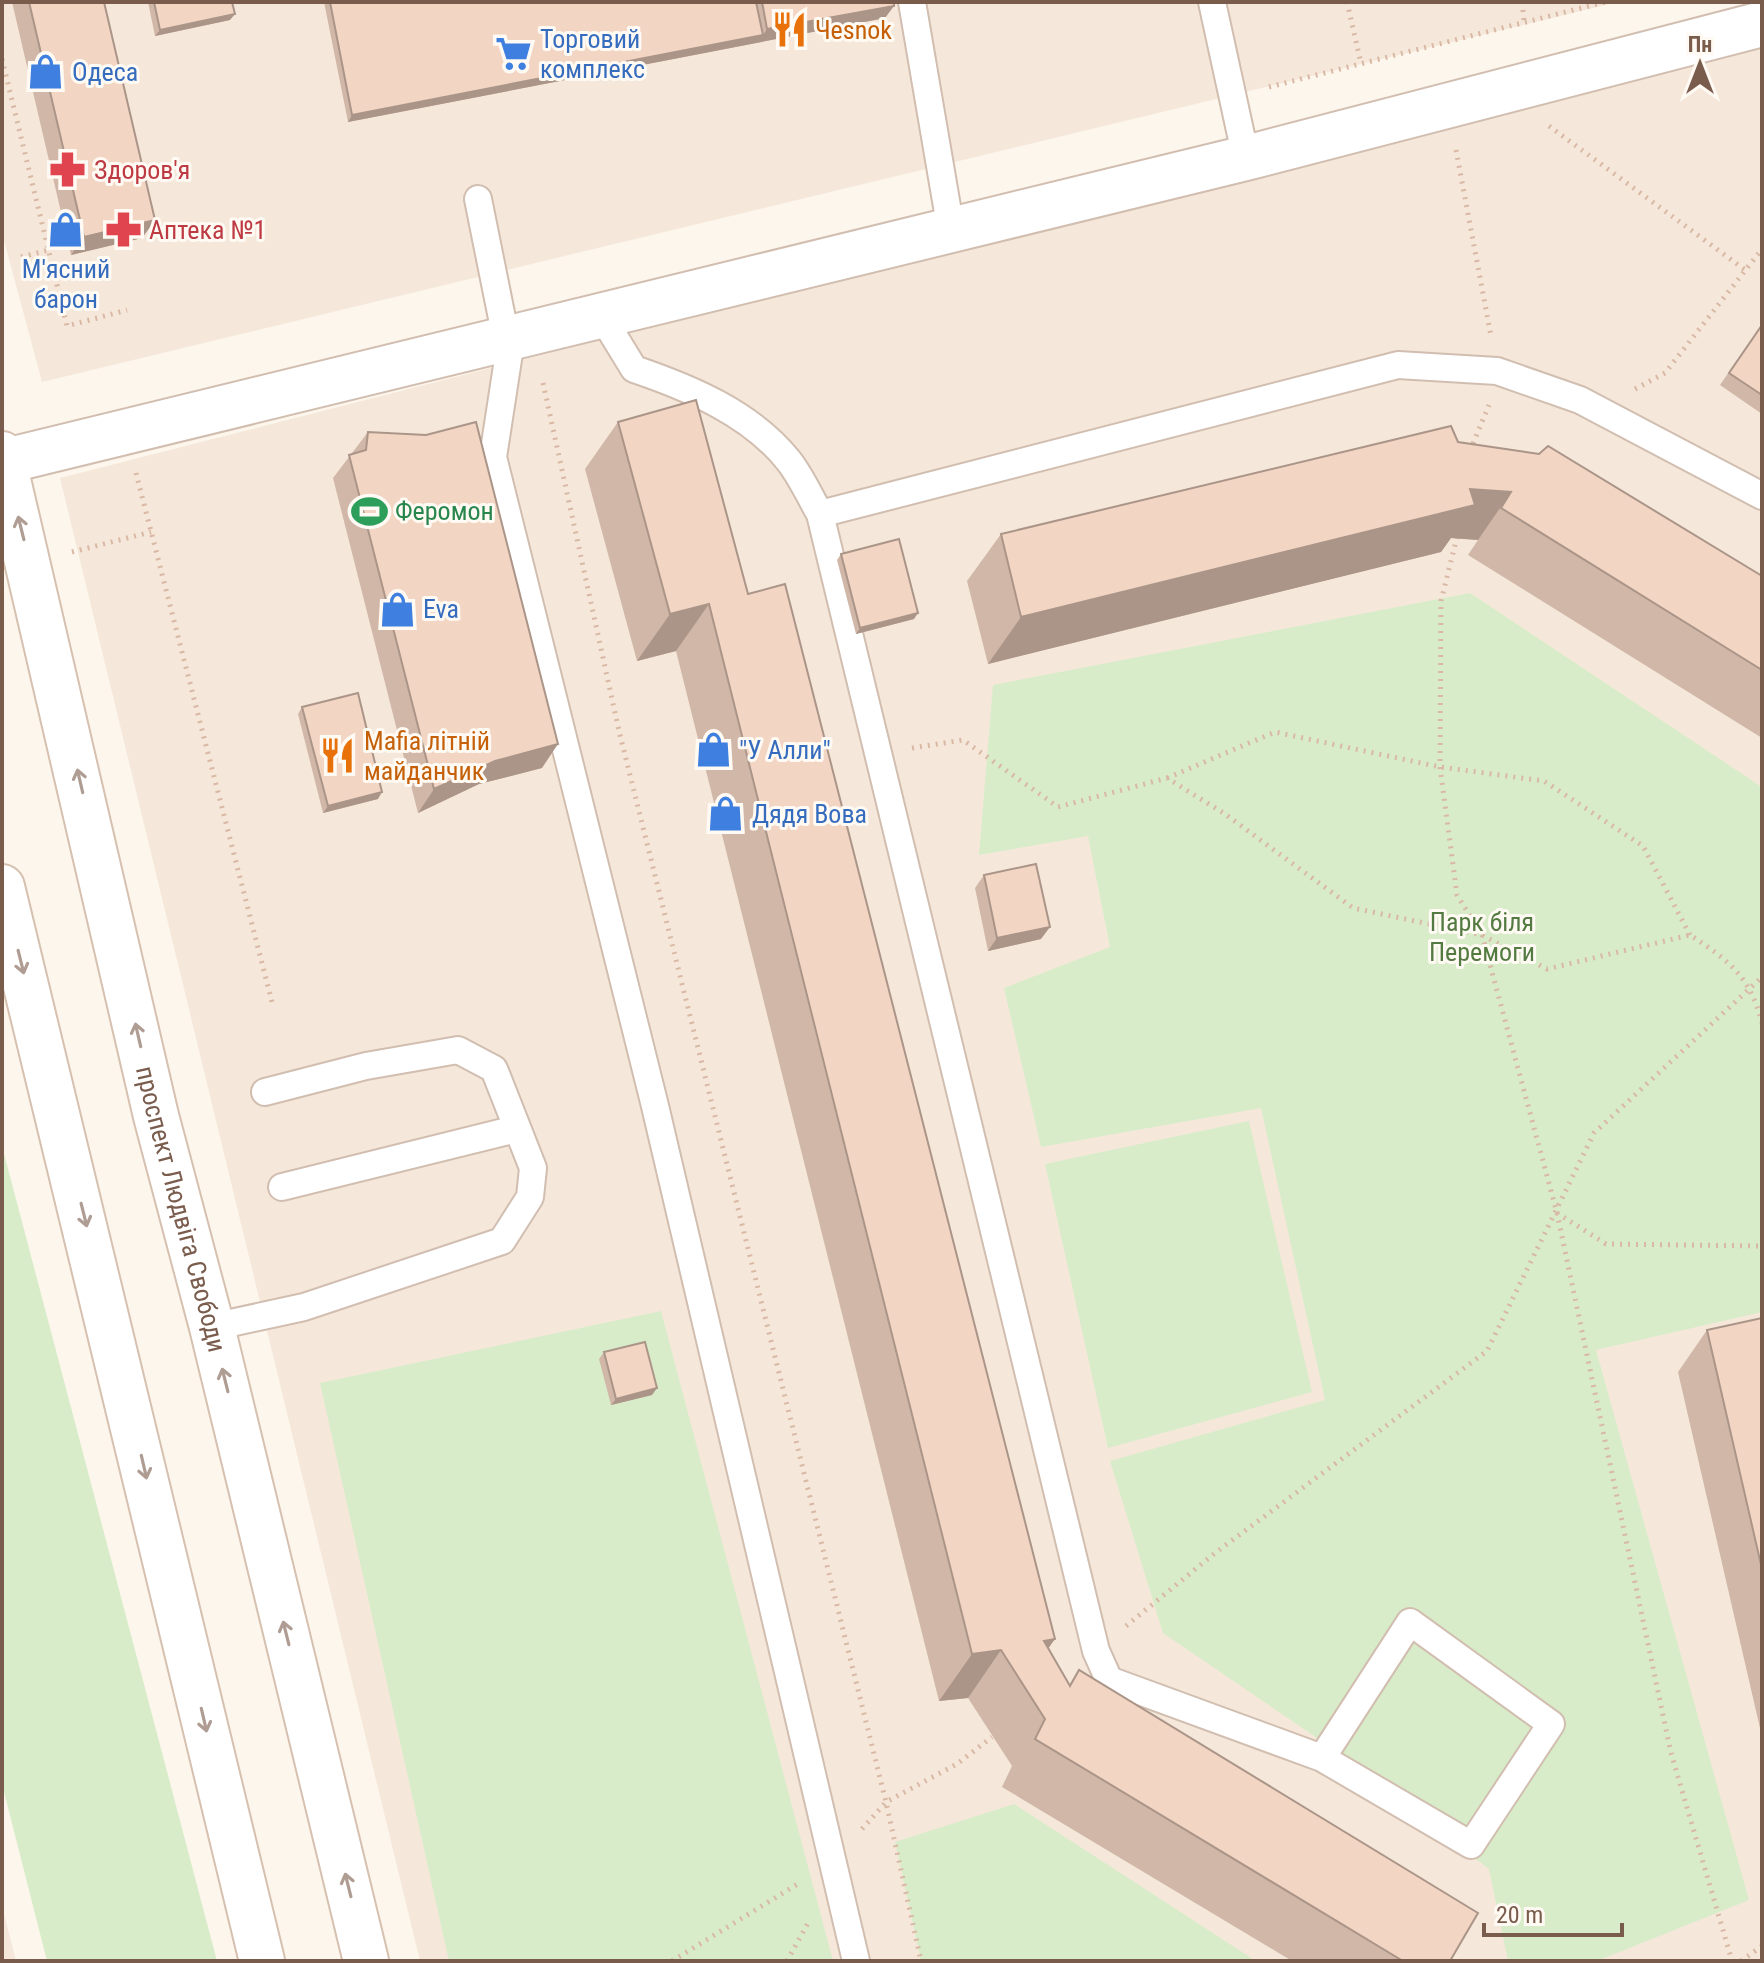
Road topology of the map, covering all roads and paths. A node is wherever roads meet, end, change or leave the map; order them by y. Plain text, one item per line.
1 (912, 2) edge
2 (1212, 2) edge
3 (1347, 2) edge
4 (1522, 2) edge
5 (1605, 2) edge
6 (1524, 20) junction
7 (1762, 24) edge
8 (2, 59) edge
9 (1361, 63) junction
10 (1233, 96) junction
11 (1547, 125) dead end
12 (1455, 144) dead end
13 (1246, 158) junction
14 (478, 199) dead end
15 (951, 230) junction
16 (1762, 249) edge
17 (49, 250) junction
18 (21, 257) dead end
19 (1748, 272) junction
20 (127, 310) dead end
21 (601, 315) junction
22 (506, 339) junction
23 (1497, 371) junction
24 (542, 377) dead end
25 (1580, 400) junction
26 (1499, 406) dead end
27 (1488, 410) junction
28 (3, 459) edge
29 (1469, 459) edge
30 (134, 465) dead end
31 (1762, 496) edge
32 (820, 514) junction
33 (151, 532) junction
34 (1457, 537) edge
35 (72, 552) dead end
36 (879, 753) junction
37 (1440, 767) junction
38 (1167, 778) junction
39 (2, 887) edge
40 (1482, 935) junction
41 (1690, 935) junction
42 (1762, 977) edge
43 (1753, 989) junction
44 (273, 1006) dead end
45 (1762, 1023) edge
46 (265, 1092) dead end
47 (516, 1129) junction
48 (282, 1187) dead end
49 (1557, 1213) junction
50 (1762, 1246) edge
51 (212, 1327) junction
52 (1096, 1651) junction
53 (992, 1737) dead end
54 (1322, 1758) junction
55 (886, 1802) junction
56 (832, 1862) junction
57 (1762, 1946) edge
58 (262, 1961) edge
59 (366, 1961) edge
60 (672, 1961) edge
61 (856, 1961) edge
62 (921, 1961) edge
63 (1732, 1961) edge
64 (1741, 1961) edge

1 - 15 lane
2 - 10 lane
3 - 9 path
4 - 6 path
5 - 6 path
6 - 9 path
7 - 13 main road
8 - 17 path
9 - 10 path
10 - 13 lane
11 - 19 path
12 - 23 path
13 - 15 main road
14 - 22 lane
15 - 21 main road
16 - 19 path
17 - 18 path
17 - 20 path
19 - 25 path
21 - 22 main road
21 - 32 lane
22 - 28 main road
22 - 56 lane
23 - 25 lane
23 - 27 path
23 - 32 lane
24 - 55 path
25 - 31 lane
26 - 27 path
27 - 29 path
51 -> 28 main road, проспект Людвіга Свободи
30 - 33 path
32 - 36 lane
33 - 35 path
33 - 44 path
34 - 37 path
36 - 38 path
36 - 52 lane
37 - 38 path
37 - 40 path
37 - 41 path
38 - 40 path
39 -> 58 main road
40 - 41 path
40 - 49 path
41 - 43 path
42 - 43 path
43 - 45 path
43 - 49 path
46 - 47 lane
47 - 48 lane
47 - 51 lane
49 - 50 path
49 - 52 path
49 - 63 path
59 -> 51 main road, проспект Людвіга Свободи
52 - 54 lane
53 - 55 path
54 - 54 lane
55 - 56 path
55 - 62 path
56 - 60 path
56 - 61 lane
57 - 64 path

